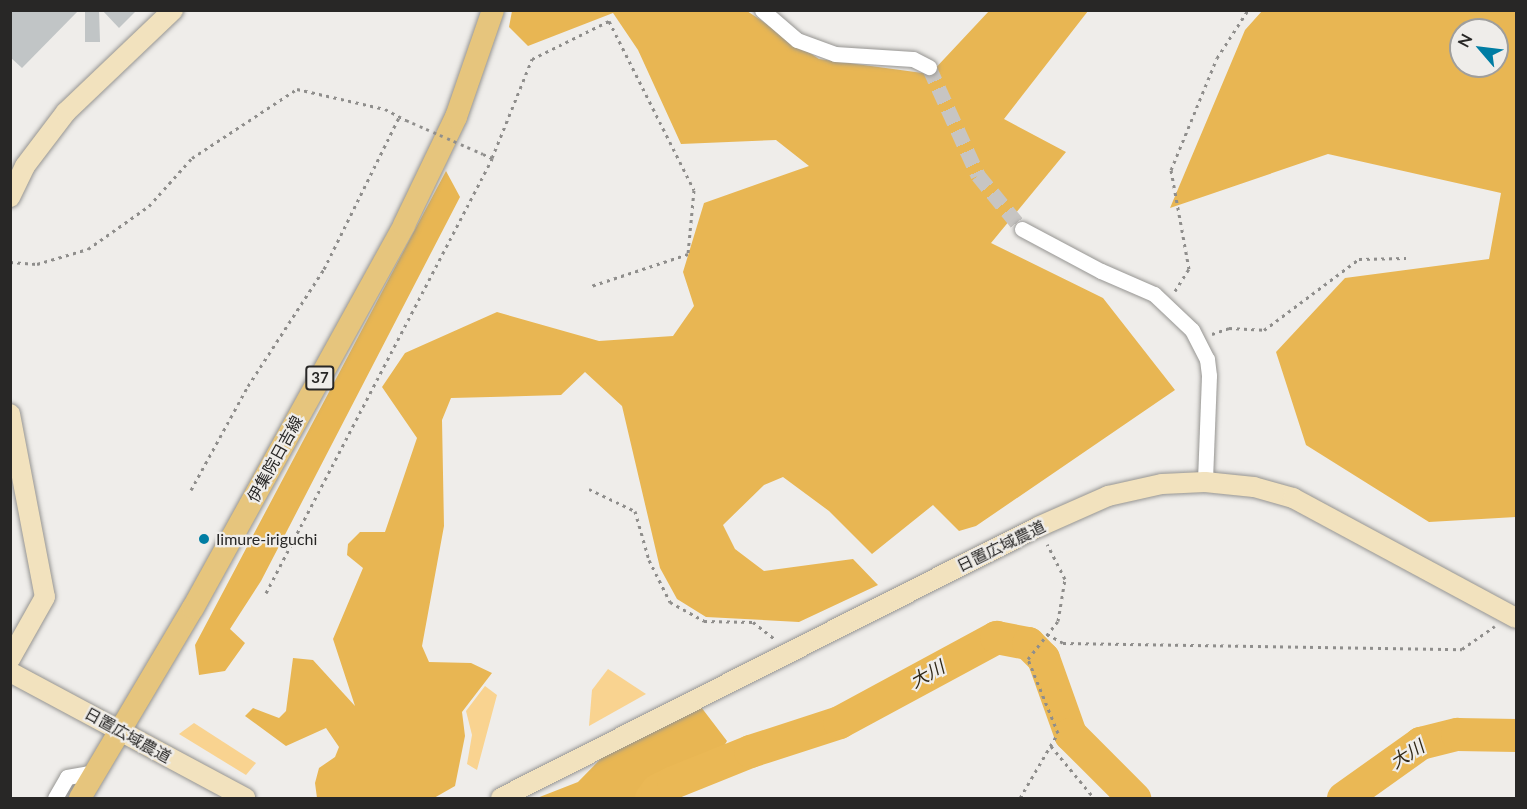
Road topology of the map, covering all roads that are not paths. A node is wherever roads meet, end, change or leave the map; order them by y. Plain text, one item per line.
1 (173, 10) edge
2 (493, 10) edge
3 (762, 10) edge
4 (929, 67) dead end
5 (10, 197) edge
6 (1022, 229) tunnel mouth
7 (10, 414) edge
8 (1205, 482) junction
9 (1512, 616) edge
10 (10, 659) edge
11 (10, 672) edge
12 (121, 733) junction
13 (96, 772) junction
14 (55, 798) edge
15 (80, 798) edge
16 (244, 798) edge
17 (501, 798) edge

1 - 5 street
2 - 12 main road, 伊集院日吉線 / 37
3 - 4 street
6 - 8 street
7 - 10 street
8 - 9 street, 日置広域農道
8 - 17 street, 日置広域農道
11 - 12 street, 日置広域農道
12 - 13 main road, 伊集院日吉線 / 37
12 - 16 street, 日置広域農道
13 - 14 street
13 - 15 main road, 伊集院日吉線 / 37

